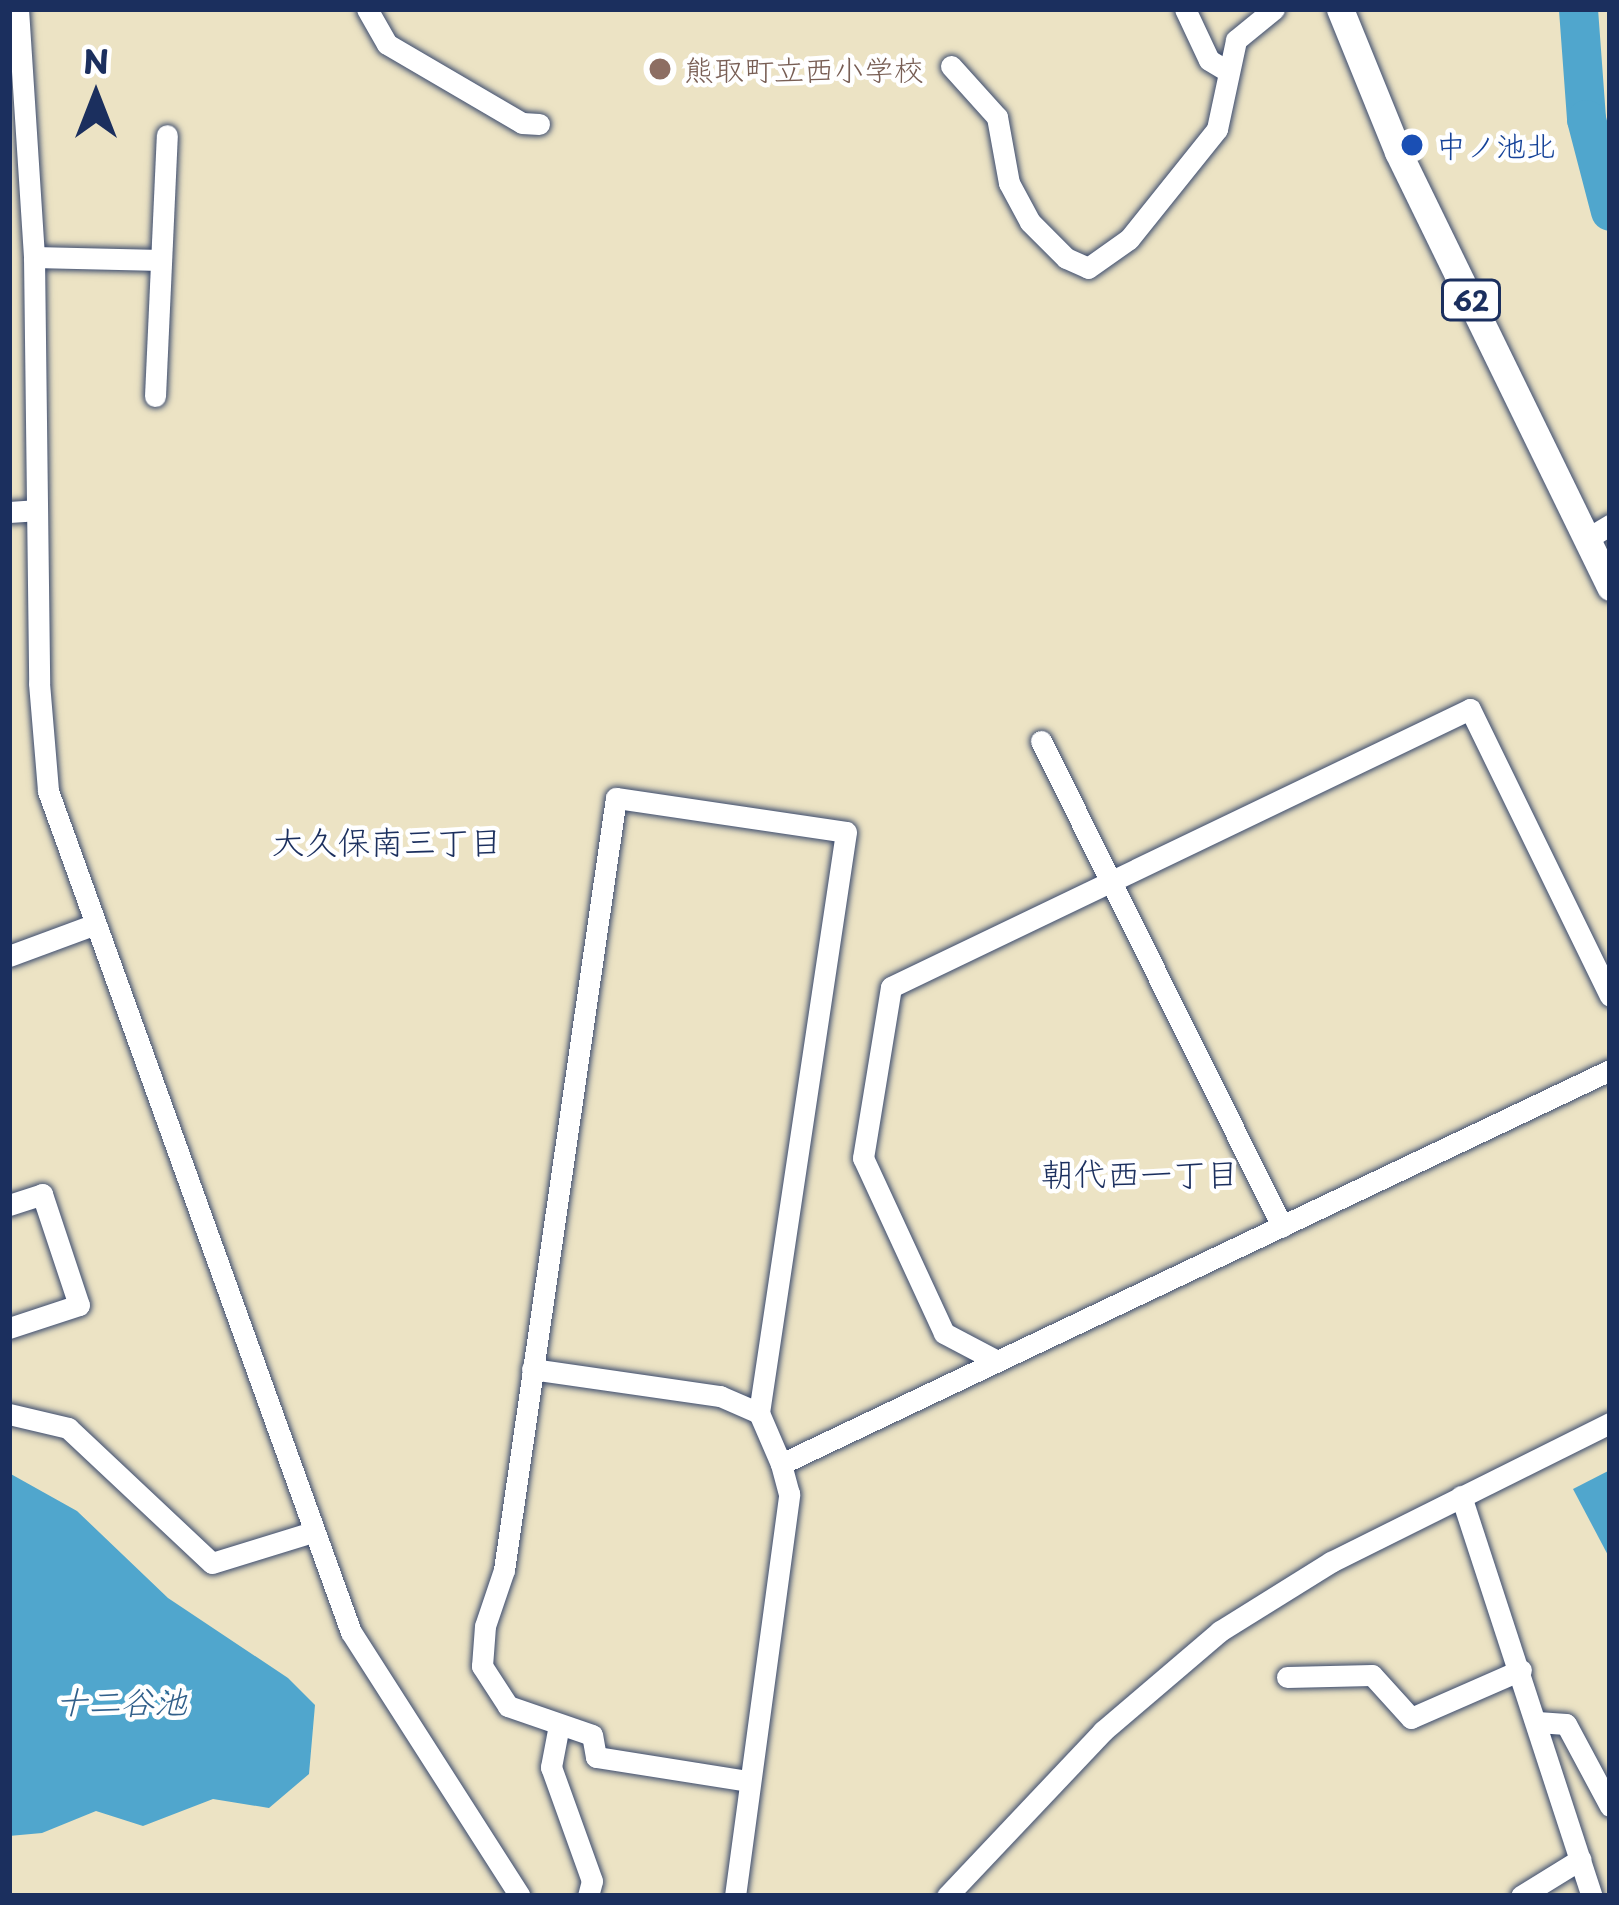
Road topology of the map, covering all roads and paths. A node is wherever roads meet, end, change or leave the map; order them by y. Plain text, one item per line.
1 (18, 9) edge
2 (367, 9) edge
3 (1185, 9) edge
4 (1274, 9) edge
5 (1340, 9) edge
6 (952, 66) dead end
7 (1227, 71) junction
8 (17, 72) edge
9 (539, 124) dead end
10 (166, 135) dead end
11 (34, 257) junction
12 (161, 260) junction
13 (155, 396) dead end
14 (35, 510) junction
15 (9, 512) edge
16 (1599, 531) edge
17 (1610, 587) edge
18 (1041, 741) dead end
19 (1111, 879) junction
20 (94, 925) junction
21 (9, 956) edge
22 (1610, 996) edge
23 (1610, 1070) edge
24 (9, 1204) edge
25 (1282, 1226) junction
26 (9, 1328) edge
27 (998, 1361) junction
28 (532, 1369) junction
29 (759, 1413) junction
30 (9, 1414) edge
31 (1610, 1423) edge
32 (781, 1464) junction
33 (1461, 1496) junction
34 (314, 1532) junction
35 (1521, 1670) junction
36 (1287, 1676) dead end
37 (1538, 1721) junction
38 (559, 1725) junction
39 (748, 1781) junction
40 (1610, 1806) edge
41 (1581, 1859) junction
42 (520, 1896) edge
43 (588, 1896) edge
44 (735, 1896) edge
45 (947, 1896) edge
46 (1521, 1896) edge
47 (1592, 1896) edge

1 - 8 street
2 - 9 street
3 - 7 street
4 - 7 street
5 - 16 main road, 62
6 - 7 street
8 - 11 street
10 - 12 street
11 - 12 street
11 - 14 street
12 - 13 street
14 - 15 street
14 - 20 street
16 - 17 main road, 62
18 - 19 street
19 - 22 street
19 - 25 street
19 - 27 street
20 - 21 street
20 - 34 street
23 - 25 street
24 - 26 street
25 - 27 street
27 - 32 street
28 - 29 street
28 - 29 street
28 - 38 street
29 - 32 street
30 - 34 street
31 - 33 street
32 - 39 street
33 - 35 street
33 - 45 street
34 - 42 street
35 - 36 street
35 - 37 street
37 - 40 street
37 - 41 street
38 - 39 street
38 - 43 street
39 - 44 street
41 - 46 street
41 - 47 street

